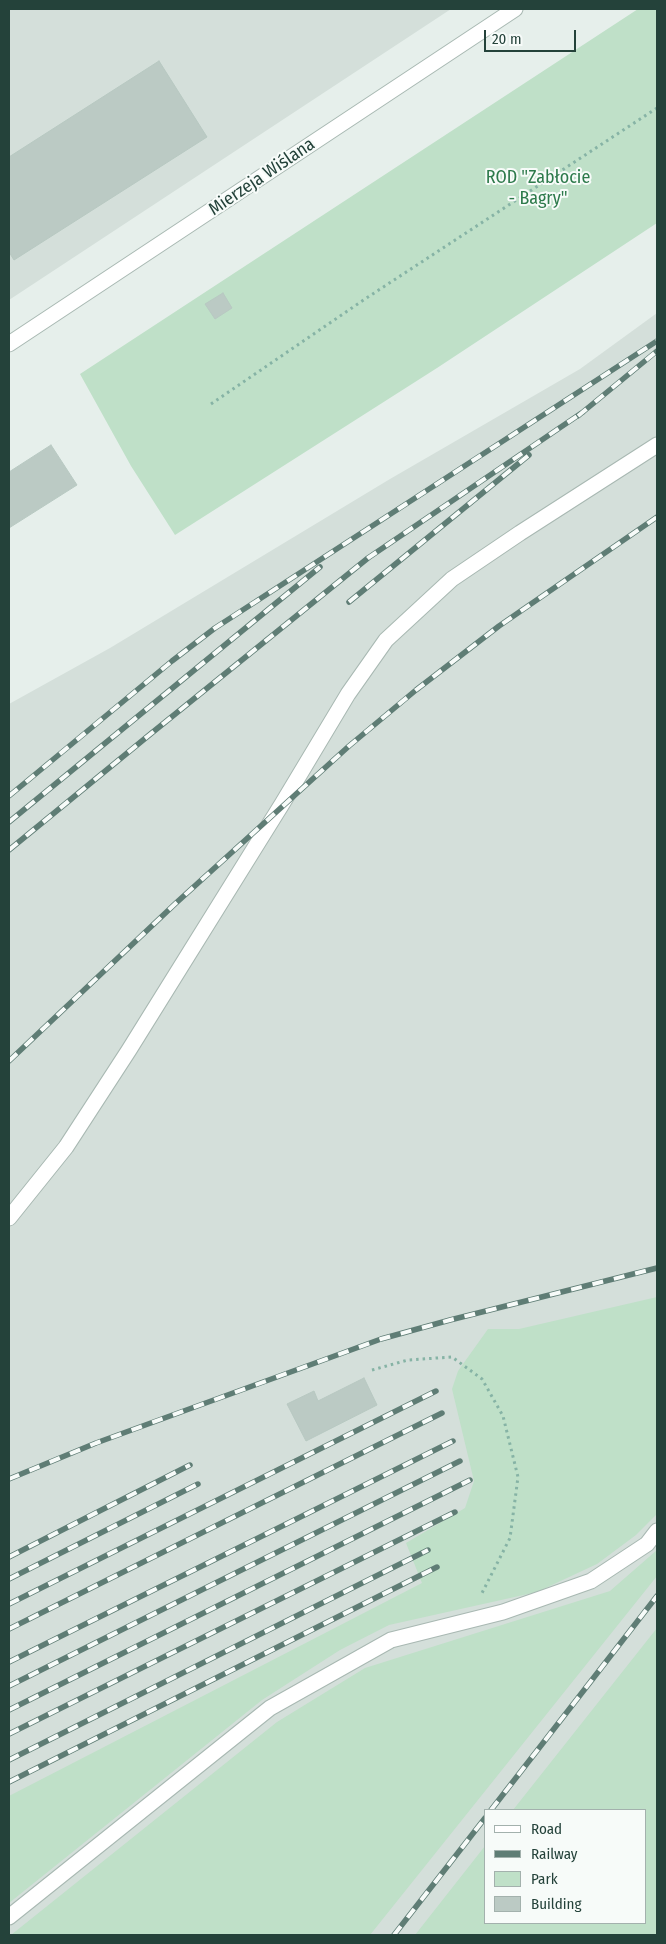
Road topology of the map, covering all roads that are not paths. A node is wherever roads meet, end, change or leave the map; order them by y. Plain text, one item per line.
1 (515, 9) edge
2 (9, 344) edge
3 (657, 445) edge
4 (9, 1218) edge
5 (657, 1532) edge
6 (9, 1918) edge

1 - 2 street, Mierzeja Wiślana
3 - 4 street
5 - 6 street

